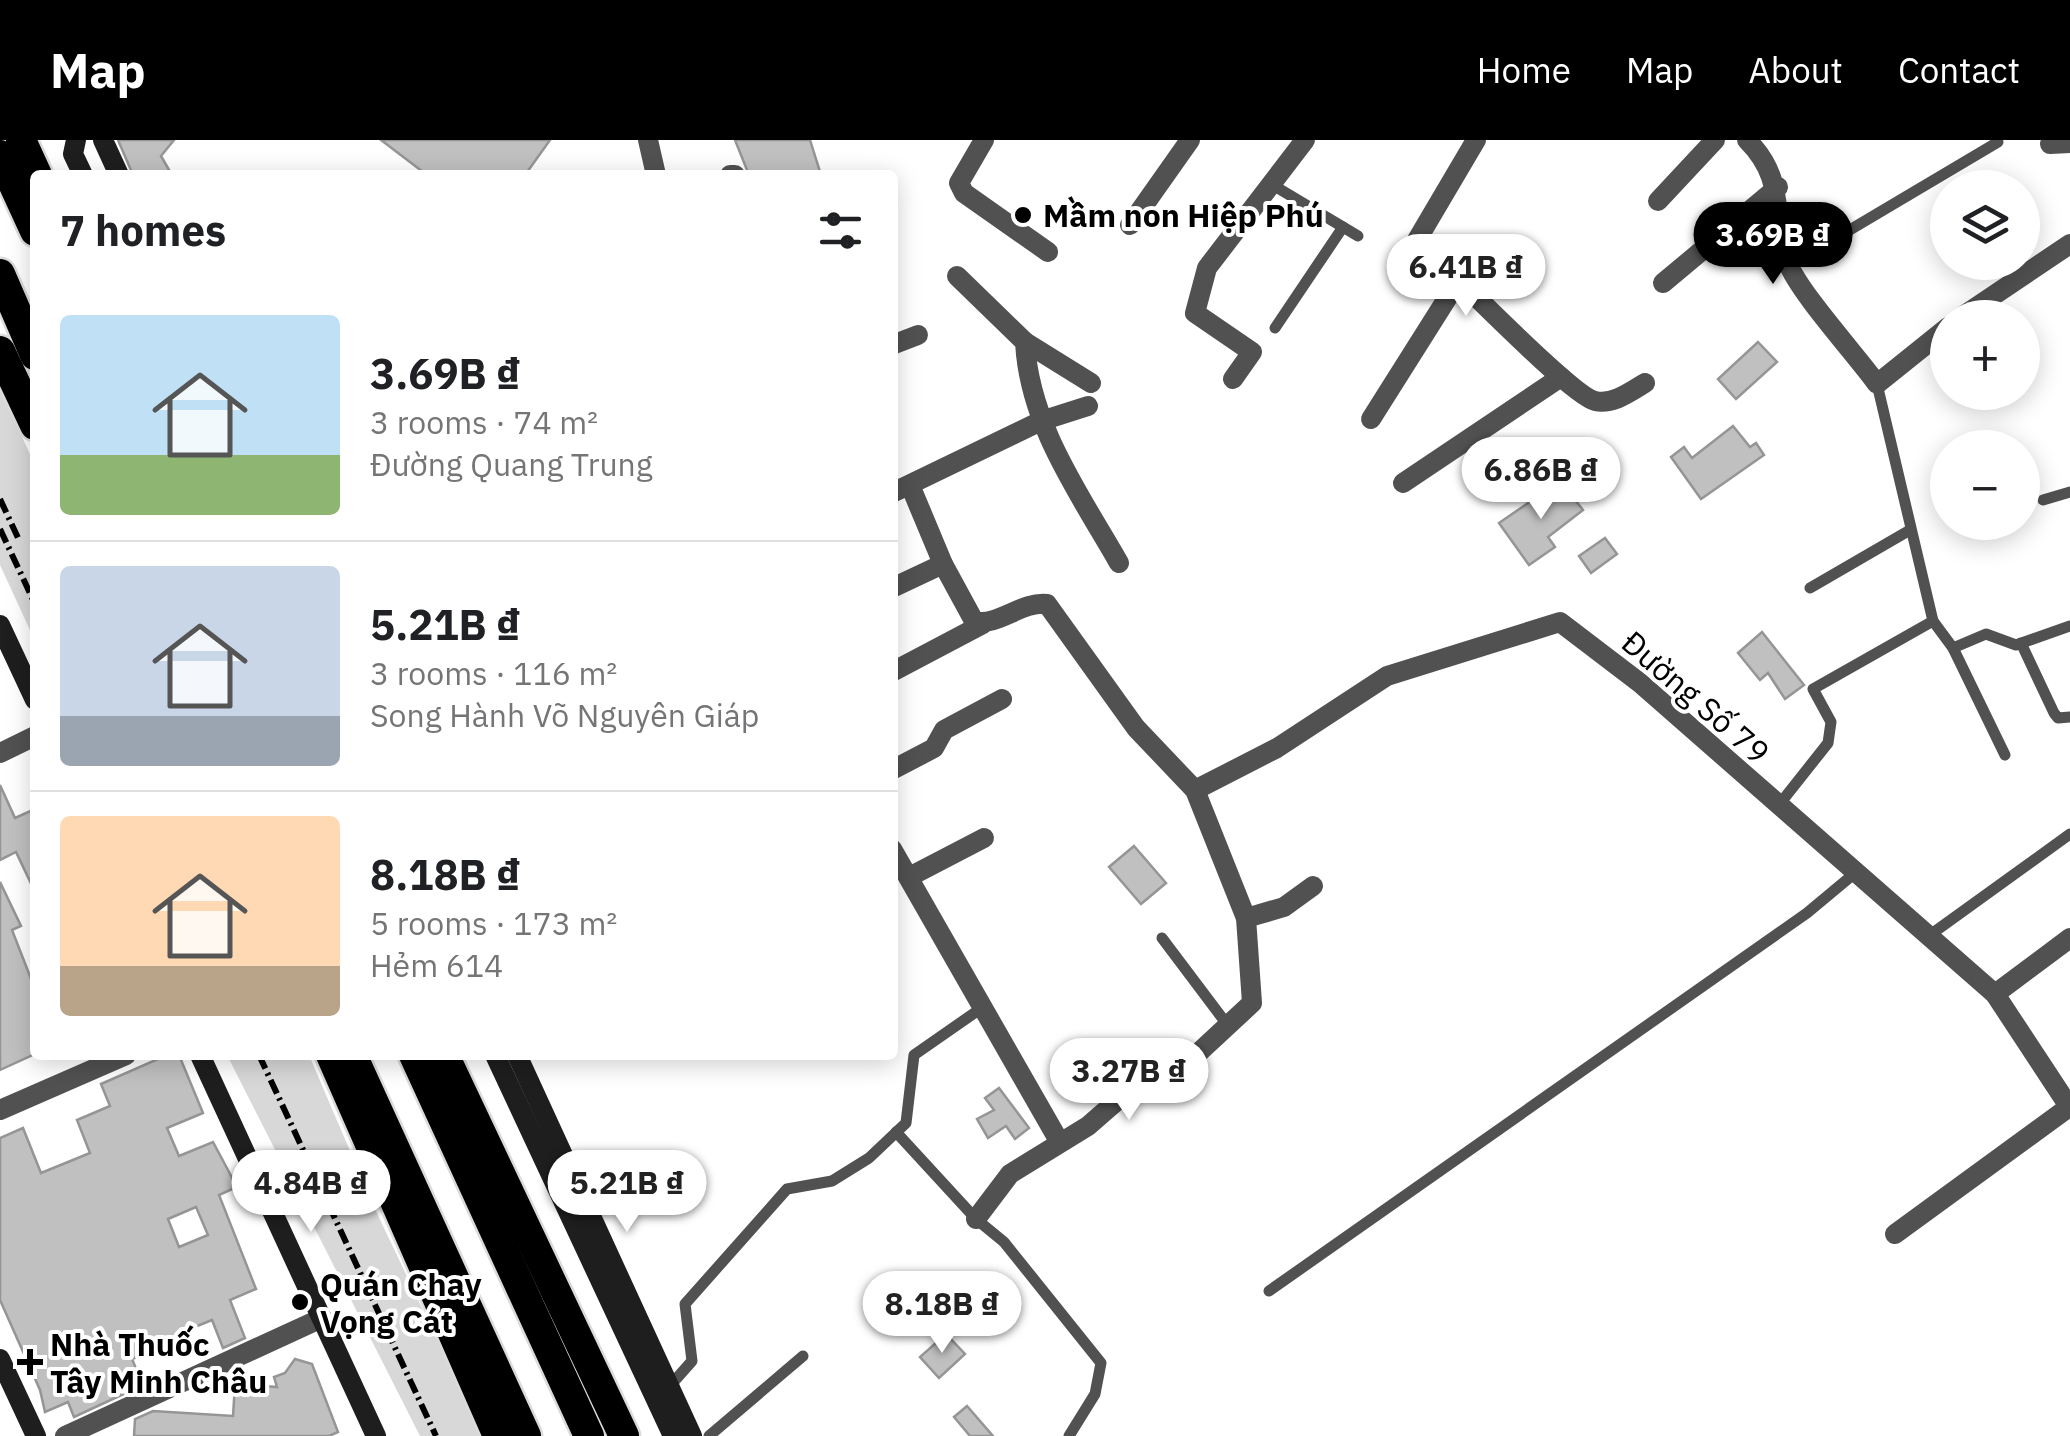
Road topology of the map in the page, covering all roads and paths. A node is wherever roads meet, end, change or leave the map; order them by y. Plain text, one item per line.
1 (21, 140) edge
2 (76, 140) edge
3 (103, 140) edge
4 (648, 140) edge
5 (984, 140) edge
6 (1190, 140) edge
7 (1305, 140) edge
8 (1476, 140) edge
9 (1715, 140) edge
10 (1747, 140) edge
11 (1998, 142) edge
12 (0, 155) edge
13 (35, 170) edge
14 (81, 170) edge
15 (117, 170) edge
16 (655, 170) edge
17 (1271, 184) junction
18 (1778, 187) junction
19 (1658, 200) dead end
20 (30, 220) edge
21 (1130, 225) dead end
22 (1343, 228) junction
23 (1358, 236) dead end
24 (2070, 244) edge
25 (1048, 252) dead end
26 (1789, 266) junction
27 (0, 274) edge
28 (957, 276) dead end
29 (1460, 278) junction
30 (1663, 282) dead end
31 (1987, 300) edge
32 (1275, 328) dead end
33 (918, 335) dead end
34 (1930, 341) edge
35 (1024, 342) junction
36 (30, 343) edge
37 (898, 343) edge
38 (0, 350) edge
39 (1561, 377) junction
40 (1233, 379) dead end
41 (1091, 383) dead end
42 (1644, 383) dead end
43 (1877, 384) junction
44 (1088, 406) dead end
45 (30, 411) edge
46 (1372, 419) dead end
47 (1041, 421) junction
48 (1403, 483) dead end
49 (901, 489) edge
50 (2070, 492) edge
51 (2043, 500) dead end
52 (1910, 530) junction
53 (943, 564) junction
54 (1119, 564) dead end
55 (898, 585) edge
56 (1810, 588) dead end
57 (1933, 622) junction
58 (0, 624) edge
59 (983, 624) junction
60 (2070, 626) edge
61 (2021, 643) junction
62 (1953, 648) junction
63 (898, 669) edge
64 (30, 689) edge
65 (1002, 699) dead end
66 (2070, 717) edge
67 (30, 738) edge
68 (0, 753) edge
69 (2005, 755) dead end
70 (898, 767) edge
71 (1195, 790) junction
72 (1778, 807) junction
73 (2070, 834) edge
74 (984, 838) dead end
75 (898, 859) edge
76 (1855, 873) junction
77 (909, 877) junction
78 (1313, 886) dead end
79 (1246, 918) junction
80 (1930, 935) junction
81 (1162, 938) dead end
82 (2070, 938) edge
83 (1995, 994) junction
84 (983, 1006) junction
85 (1229, 1027) junction
86 (115, 1060) edge
87 (202, 1060) edge
88 (332, 1060) edge
89 (354, 1060) edge
90 (416, 1060) edge
91 (446, 1060) edge
92 (497, 1060) edge
93 (519, 1060) edge
94 (2070, 1108) edge
95 (0, 1110) edge
96 (896, 1132) junction
97 (1060, 1140) junction
98 (976, 1219) junction
99 (1895, 1234) dead end
100 (1270, 1291) dead end
101 (322, 1318) junction
102 (803, 1356) dead end
103 (0, 1359) edge
104 (669, 1387) junction
105 (36, 1436) edge
106 (65, 1436) edge
107 (376, 1436) edge
108 (498, 1436) edge
109 (526, 1436) edge
110 (589, 1436) edge
111 (624, 1436) edge
112 (673, 1436) edge
113 (692, 1436) edge
114 (709, 1436) edge
115 (1069, 1436) edge

1 - 13 highway
2 - 14 main road
3 - 15 main road
4 - 16 street
5 - 25 street
6 - 21 street
7 - 17 street
8 - 29 street
9 - 19 street
10 - 18 street
11 - 26 lane
12 - 20 highway
17 - 22 lane
17 - 40 street
18 - 26 street
18 - 30 street
22 - 23 lane
22 - 32 lane
24 - 31 street
26 - 43 street
27 - 36 highway
28 - 35 street
29 - 39 street
29 - 46 street
33 - 37 street
34 - 43 street
35 - 41 street
35 - 47 street
38 - 45 highway
39 - 42 street
39 - 48 street
43 - 52 lane
44 - 47 street
47 - 49 street
47 - 54 street
49 - 53 street
50 - 51 lane
52 - 56 lane
52 - 57 lane
53 - 55 street
53 - 59 street
57 - 62 lane
57 - 72 lane
58 - 64 main road
59 - 63 street
59 - 71 street
60 - 61 lane
61 - 62 lane
61 - 66 lane
62 - 69 lane
65 - 70 street
67 - 68 street
71 - 72 street, Đường Số 79
71 - 79 street
72 - 76 street, Đường Số 79
73 - 80 lane
74 - 77 street
75 - 77 street
76 - 80 street, Đường Số 79
76 - 100 lane
77 - 84 street
78 - 79 street
79 - 85 street
80 - 83 street, Đường Số 79
81 - 85 lane
82 - 83 street
83 - 94 street, Đường Số 79
84 - 96 lane
84 - 97 street
85 - 97 street
86 - 95 street
87 - 101 main road
88 - 108 highway
89 - 109 highway
90 - 110 highway
91 - 111 highway
92 - 112 main road
93 - 104 main road
94 - 99 street
96 - 98 lane
96 - 104 lane
97 - 98 street
98 - 115 lane
101 - 106 street
101 - 107 main road
102 - 114 lane
103 - 105 main road
104 - 113 main road

